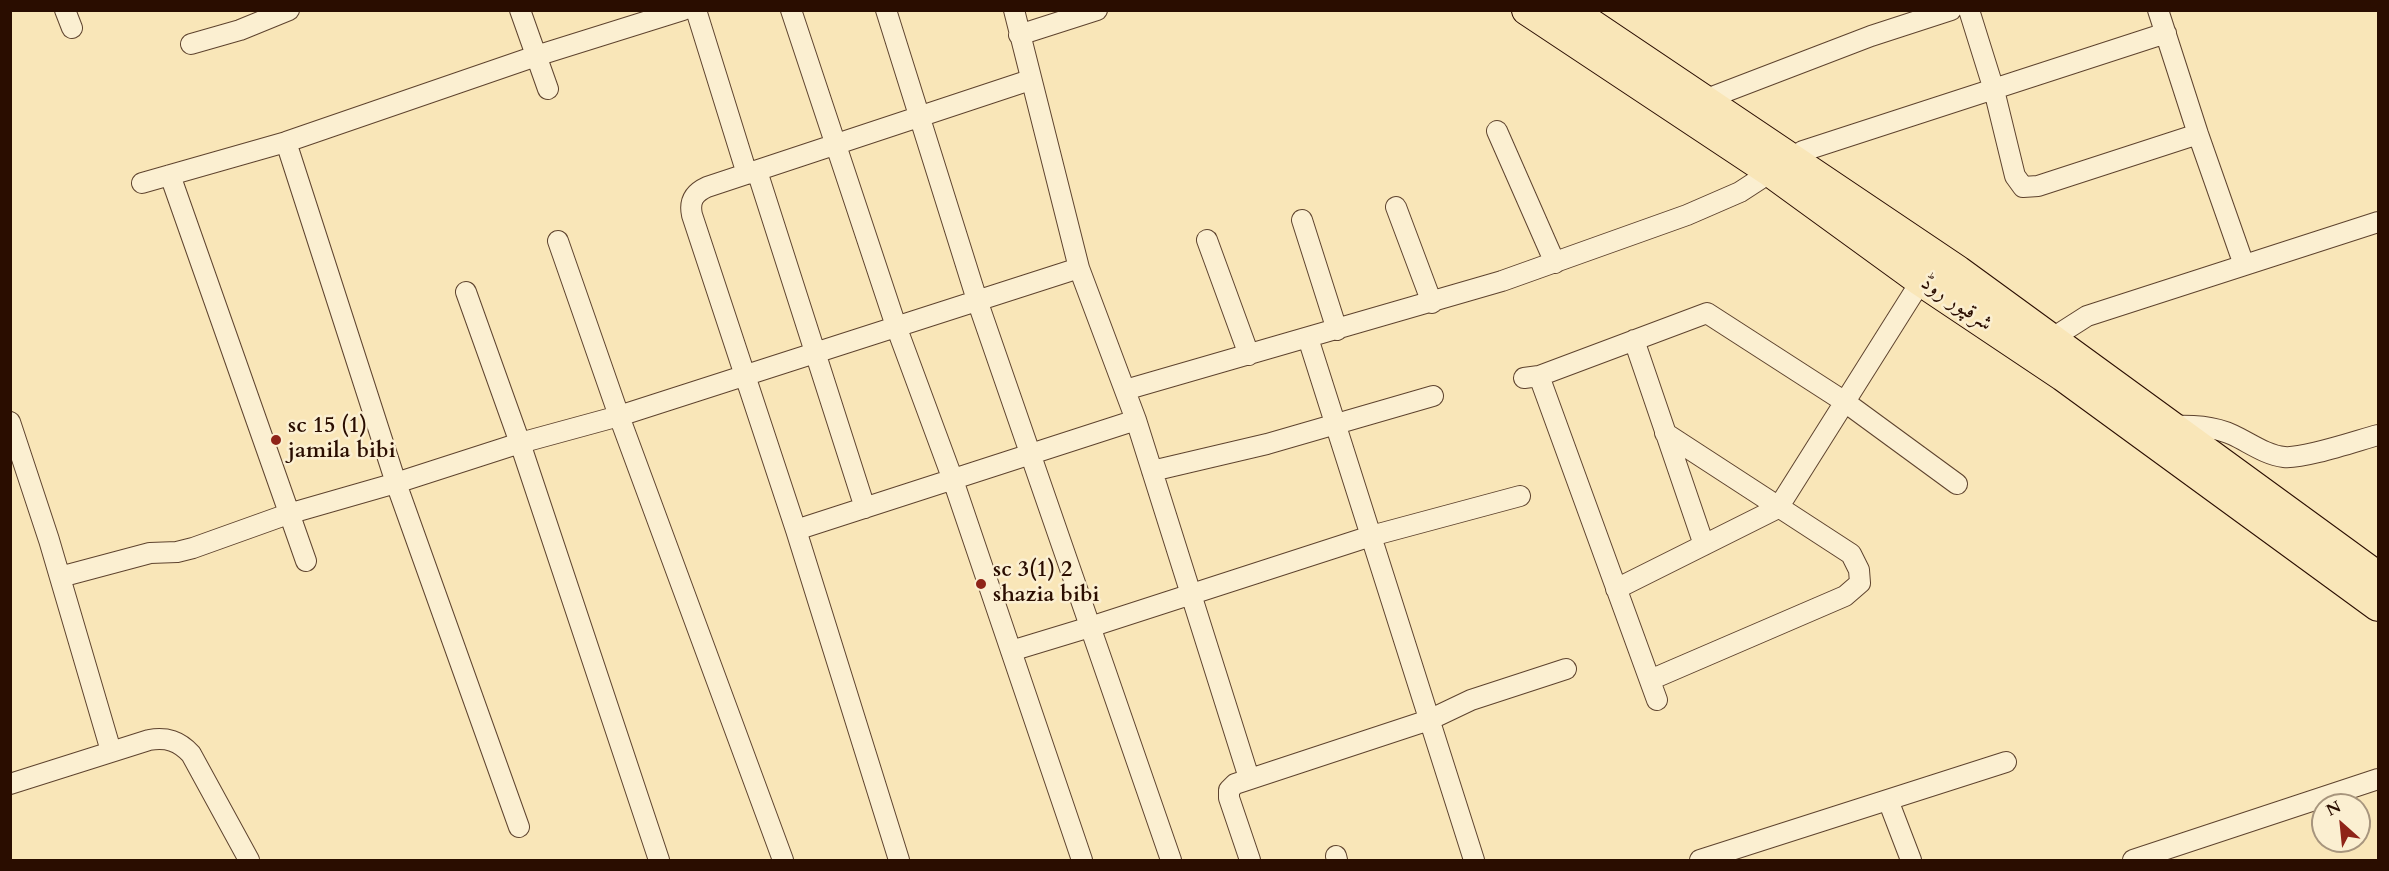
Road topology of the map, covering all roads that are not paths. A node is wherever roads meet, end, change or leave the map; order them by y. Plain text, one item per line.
1 (289, 10) edge
2 (520, 10) edge
3 (683, 10) edge
4 (696, 10) edge
5 (791, 10) edge
6 (886, 10) edge
7 (1014, 10) edge
8 (1097, 10) edge
9 (1527, 10) edge
10 (1570, 10) edge
11 (1951, 10) edge
12 (1969, 10) edge
13 (2158, 10) edge
14 (2166, 33) junction
15 (1019, 35) junction
16 (191, 44) dead end
17 (536, 56) junction
18 (1030, 80) junction
19 (548, 88) dead end
20 (1994, 90) junction
21 (1704, 100) junction
22 (920, 117) junction
23 (1497, 131) dead end
24 (2198, 134) junction
25 (286, 142) junction
26 (835, 145) junction
27 (1781, 166) junction
28 (752, 173) junction
29 (170, 175) junction
30 (142, 183) dead end
31 (1396, 207) dead end
32 (1302, 220) dead end
33 (2379, 222) edge
34 (1207, 240) dead end
35 (558, 241) dead end
36 (1556, 263) junction
37 (2244, 265) junction
38 (1079, 268) junction
39 (1921, 281) junction
40 (466, 292) dead end
41 (977, 300) junction
42 (1432, 303) junction
43 (896, 326) junction
44 (1337, 330) junction
45 (1308, 338) junction
46 (2050, 339) junction
47 (1634, 340) junction
48 (814, 352) junction
49 (1249, 355) junction
50 (744, 374) junction
51 (1125, 390) junction
52 (1433, 396) dead end
53 (1845, 402) junction
54 (619, 416) junction
55 (1136, 420) junction
56 (10, 422) edge
57 (1335, 423) junction
58 (2170, 426) junction
59 (1665, 433) junction
60 (2379, 435) edge
61 (520, 443) junction
62 (1030, 454) junction
63 (1152, 471) junction
64 (953, 480) junction
65 (396, 483) junction
66 (1957, 484) dead end
67 (1520, 496) dead end
68 (865, 508) junction
69 (1778, 508) junction
70 (288, 514) junction
71 (796, 530) junction
72 (1371, 536) junction
73 (49, 540) junction
74 (1704, 545) junction
75 (306, 561) dead end
76 (87, 570) junction
77 (60, 577) junction
78 (2379, 578) edge
79 (1616, 589) junction
80 (1192, 594) junction
81 (2379, 606) edge
82 (1090, 627) junction
83 (1011, 651) junction
84 (1566, 669) dead end
85 (1650, 680) junction
86 (1657, 700) dead end
87 (1430, 720) junction
88 (111, 751) junction
89 (2006, 762) dead end
90 (1249, 777) junction
91 (2379, 779) edge
92 (10, 784) edge
93 (1888, 800) junction
94 (519, 827) dead end
95 (249, 861) edge
96 (659, 861) edge
97 (783, 861) edge
98 (899, 861) edge
99 (1082, 861) edge
100 (1171, 861) edge
101 (1250, 861) edge
102 (1474, 861) edge
103 (1700, 861) edge
104 (1911, 861) edge
105 (2133, 861) edge

1 - 16 street
2 - 17 street
3 - 17 street
4 - 28 street
5 - 26 street
6 - 22 street
7 - 15 street
8 - 15 street
9 - 27 main road, شرقپور روڈ
10 - 21 main road, شرقپور روڈ
11 - 21 street
12 - 20 street
13 - 14 street
14 - 20 street
14 - 24 street
15 - 18 street
17 - 19 street
17 - 25 street
18 - 22 street
18 - 38 street
20 - 24 street
20 - 27 street
21 - 27 main road, شرقپور روڈ
22 - 26 street
22 - 41 street
23 - 36 street
24 - 37 street
25 - 29 street
25 - 65 street
26 - 28 street
26 - 43 street
27 - 36 street
27 - 39 main road, شرقپور روڈ
27 - 46 main road, شرقپور روڈ
28 - 48 street
28 - 50 street
29 - 30 street
29 - 70 street
31 - 42 street
32 - 44 street
33 - 37 street
34 - 49 street
35 - 54 street
36 - 42 street
37 - 46 street
38 - 41 street
38 - 51 street
39 - 53 street
39 - 81 main road, شرقپور روڈ
40 - 61 street
41 - 43 street
41 - 62 street
42 - 44 street
43 - 48 street
43 - 64 street
44 - 45 street
45 - 49 street
45 - 57 street
46 - 58 main road, شرقپور روڈ
47 - 53 street
47 - 59 street
47 - 79 street
48 - 50 street
48 - 68 street
49 - 51 street
50 - 54 street
50 - 71 street
51 - 55 street
52 - 57 street
53 - 66 street
53 - 69 street
54 - 61 street
54 - 97 street
55 - 62 street
55 - 63 street
56 - 73 street
57 - 63 street
57 - 72 street
58 - 60 street
58 - 78 main road, شرقپور روڈ
59 - 69 street
59 - 74 street
61 - 65 street
61 - 96 street
62 - 64 street
62 - 82 street
63 - 80 street
64 - 68 street
64 - 83 street
65 - 70 street
65 - 94 street
67 - 72 street
68 - 71 street
69 - 74 street
69 - 85 street
70 - 75 street
70 - 76 street
71 - 98 street
72 - 80 street
72 - 87 street
73 - 76 street
73 - 77 street
74 - 79 street
76 - 77 street
77 - 88 street
79 - 85 street
80 - 82 street
80 - 90 street
82 - 83 street
82 - 100 street
83 - 99 street
84 - 87 street
85 - 86 street
87 - 90 street
87 - 102 street
88 - 92 street
88 - 95 street
89 - 93 street
90 - 101 street
91 - 105 street
93 - 103 street
93 - 104 street

